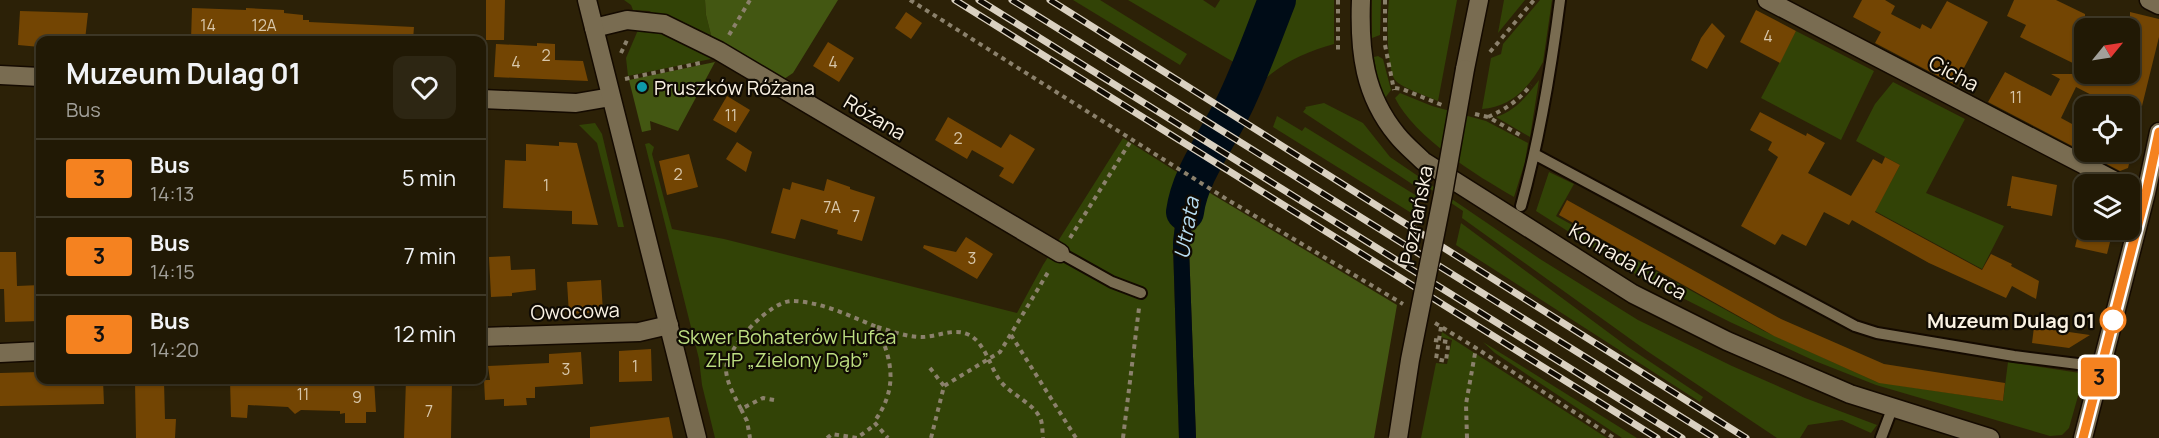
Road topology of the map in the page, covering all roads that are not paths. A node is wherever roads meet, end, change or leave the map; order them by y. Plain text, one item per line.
1 (587, 0) edge
2 (1361, 0) edge
3 (1479, 0) edge
4 (1560, 0) edge
5 (1767, 0) edge
6 (2149, 0) edge
7 (2159, 5) edge
8 (594, 28) junction
9 (0, 75) edge
10 (36, 77) edge
11 (611, 97) junction
12 (486, 99) edge
13 (2159, 132) edge
14 (1536, 154) junction
15 (2102, 174) edge
16 (2140, 185) edge
17 (1521, 206) dead end
18 (2128, 240) edge
19 (1060, 253) joint
20 (1141, 292) road end
21 (669, 325) junction
22 (486, 337) edge
23 (36, 351) edge
24 (0, 353) edge
25 (2102, 367) junction
26 (1892, 409) junction
27 (697, 438) edge
28 (1398, 438) edge
29 (1881, 438) edge
30 (1990, 438) edge
31 (2083, 438) edge

1 - 8 street
2 - 26 street, Konrada Kurca
3 - 28 street, Poznańska, bridge
4 - 14 lane
5 - 15 street, Cicha
6 - 7 street
8 - 11 street
8 - 19 street, Różana
9 - 10 street
11 - 12 street
11 - 21 street
13 - 16 street
14 - 17 lane
14 - 25 lane
18 - 25 street
19 - 20 lane
21 - 22 street, Owocowa
21 - 27 street
23 - 24 street
25 - 31 street
26 - 29 lane
26 - 30 street, Konrada Kurca

